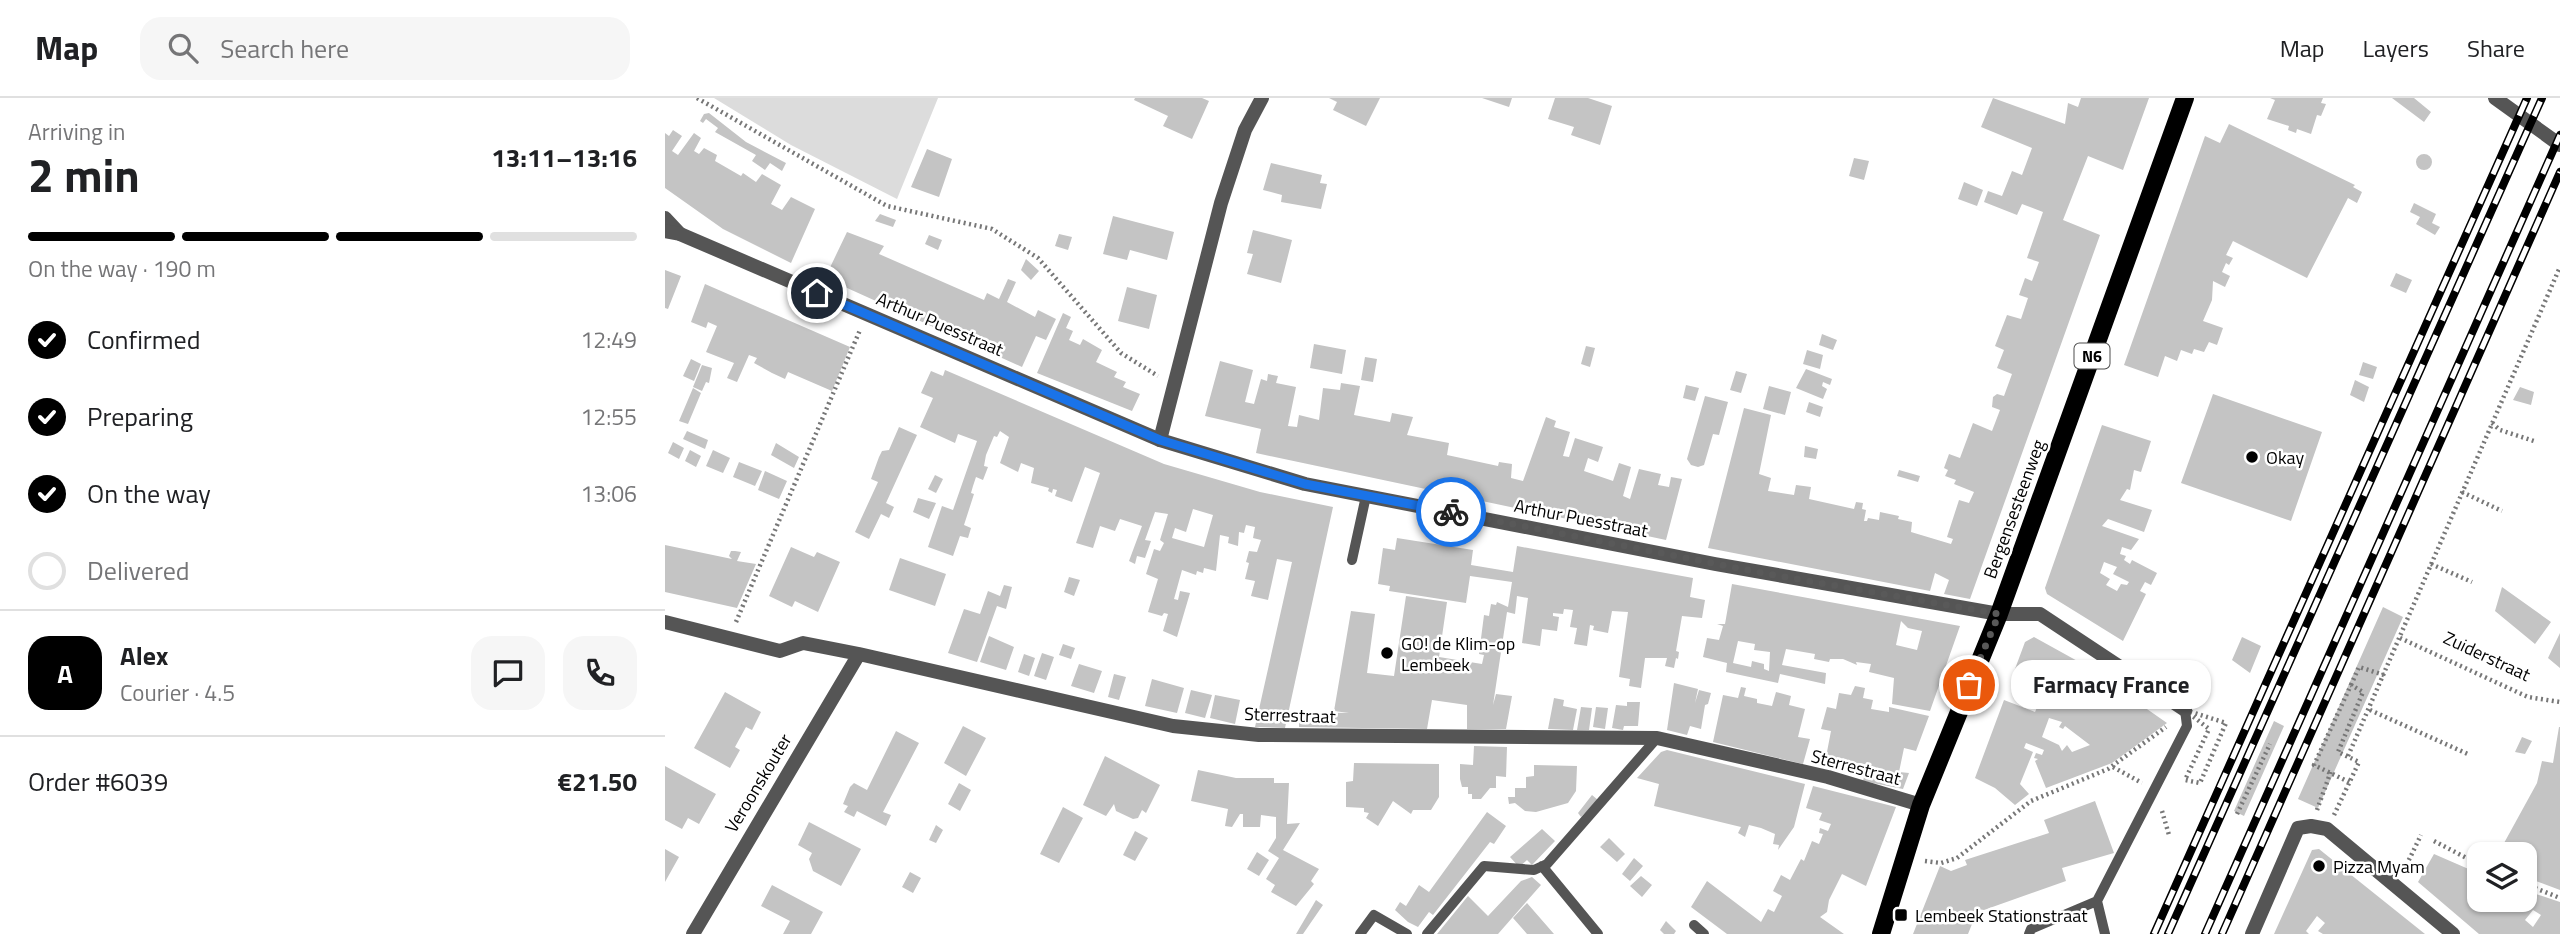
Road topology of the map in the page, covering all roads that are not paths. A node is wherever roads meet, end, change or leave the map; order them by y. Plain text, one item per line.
1 (1262, 98) edge
2 (2185, 98) edge
3 (2500, 101) edge
4 (2560, 145) edge
5 (665, 218) edge
6 (665, 231) edge
7 (680, 234) junction
8 (1160, 440) junction
9 (1366, 496) junction
10 (1352, 560) dead end
11 (1999, 614) junction
12 (665, 622) edge
13 (859, 654) junction
14 (2182, 713) joint
15 (1657, 738) junction
16 (1921, 805) junction
17 (1542, 866) junction
18 (2097, 901) junction
19 (1694, 925) dead end
20 (693, 934) edge
21 (1360, 934) edge
22 (1407, 934) edge
23 (1427, 934) edge
24 (1598, 934) edge
25 (1703, 934) edge
26 (1881, 934) edge
27 (2029, 934) edge
28 (2105, 934) edge
29 (2252, 934) edge
30 (2453, 934) edge

1 - 8 street
2 - 11 main road, Bergensesteenweg / N6
3 - 4 street
5 - 7 street
6 - 7 street, Arthur Puesstraat
7 - 8 street, Arthur Puesstraat
8 - 9 street, Arthur Puesstraat
9 - 10 lane
9 - 11 street, Arthur Puesstraat
11 - 14 street, Arthur Puesstraat
11 - 16 main road, Bergensesteenweg / N6
12 - 13 street, Sterrestraat
13 - 15 street, Sterrestraat
13 - 20 street, Veroonskouter
14 - 18 lane
15 - 16 street, Sterrestraat
15 - 17 lane
16 - 26 main road, Bergensesteenweg / N6
17 - 23 lane
17 - 24 lane
18 - 27 lane
18 - 28 lane
19 - 25 lane
21 - 22 lane
29 - 30 street

